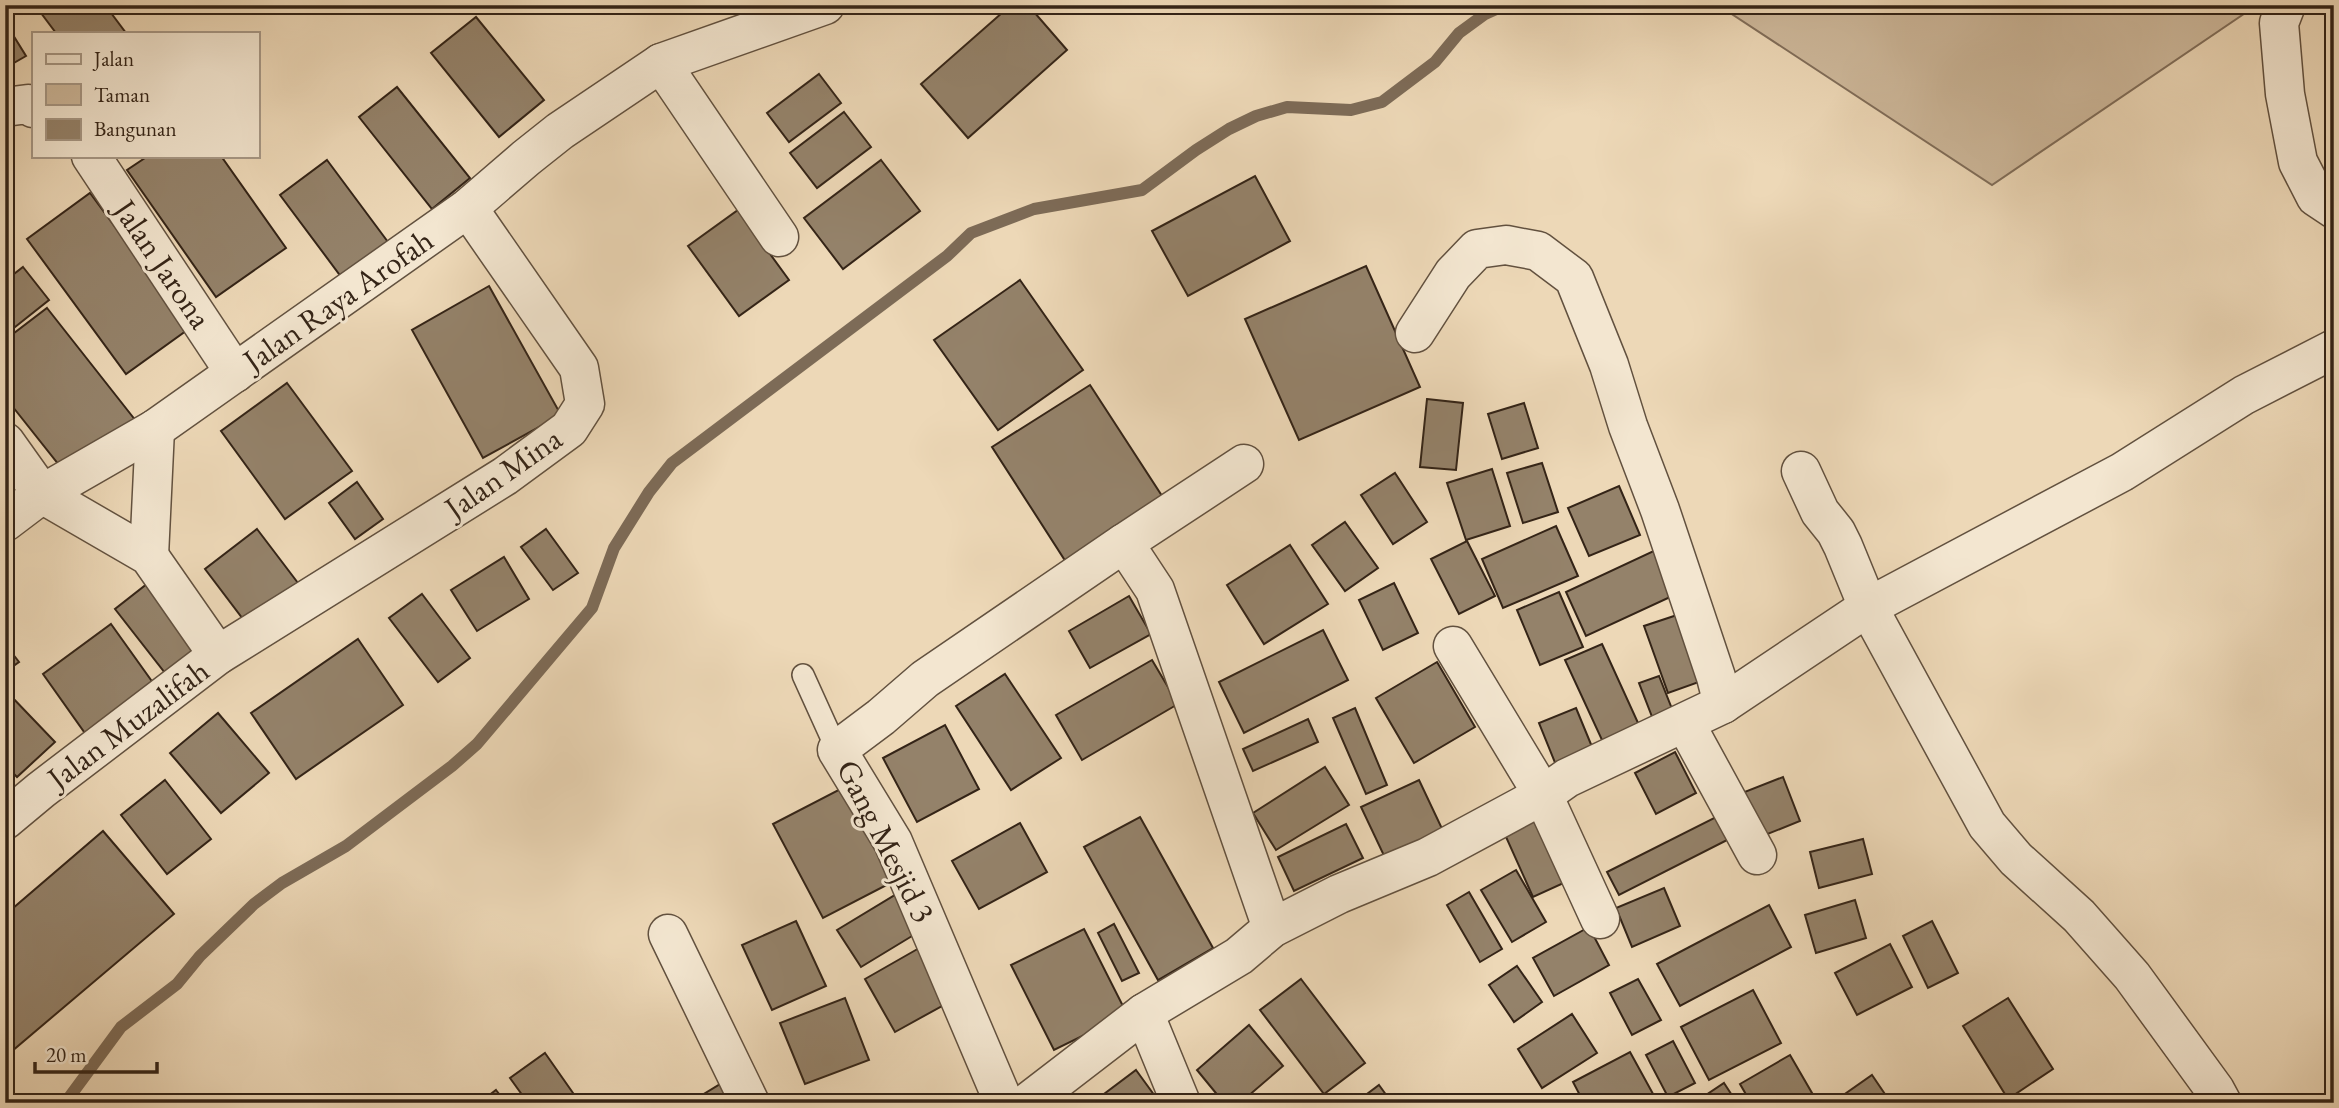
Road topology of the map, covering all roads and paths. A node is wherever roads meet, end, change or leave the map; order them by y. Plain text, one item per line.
1 (825, 5) edge
2 (2286, 5) edge
3 (661, 63) junction
4 (32, 106) edge
5 (5, 107) edge
6 (92, 158) edge
7 (468, 208) junction
8 (2334, 209) edge
9 (779, 237) dead end
10 (1415, 333) dead end
11 (2334, 349) edge
12 (235, 373) junction
13 (155, 429) junction
14 (5, 442) edge
15 (1244, 464) dead end
16 (1801, 471) dead end
17 (42, 494) junction
18 (5, 522) edge
19 (1124, 543) junction
20 (149, 556) junction
21 (1868, 607) junction
22 (1453, 646) dead end
23 (218, 655) junction
24 (803, 675) dead end
25 (1723, 704) junction
26 (1685, 723) junction
27 (837, 750) junction
28 (1543, 795) junction
29 (5, 820) edge
30 (1756, 855) dead end
31 (1600, 919) dead end
32 (1272, 929) junction
33 (668, 934) dead end
34 (1144, 1013) junction
35 (750, 1103) edge
36 (1004, 1103) edge
37 (1027, 1103) edge
38 (1181, 1103) edge
39 (2222, 1103) edge

1 - 3 street, Jalan Raya Arofah
2 - 8 street
3 - 7 street, Jalan Raya Arofah
3 - 9 street
4 - 5 street
6 - 12 street, Jalan Jarona
7 - 12 street, Jalan Raya Arofah
7 - 23 street, Jalan Mina
10 - 25 street
11 - 21 street
12 - 13 street, Jalan Raya Arofah
13 - 17 street, Jalan Raya Arofah
13 - 20 street
14 - 17 street
15 - 19 street, Gang Mesjid 3
16 - 21 street
17 - 18 street, Jalan Raya Arofah
17 - 20 street
19 - 27 street, Gang Mesjid 3
19 - 32 street
20 - 23 street
21 - 25 street
21 - 39 street
22 - 28 street
23 - 29 street, Jalan Muzalifah
24 - 27 lane
25 - 26 street
26 - 28 street
26 - 30 street
27 - 36 street, Gang Mesjid 3
28 - 31 street
28 - 32 street
32 - 34 street
33 - 35 street
34 - 37 street
34 - 38 street

